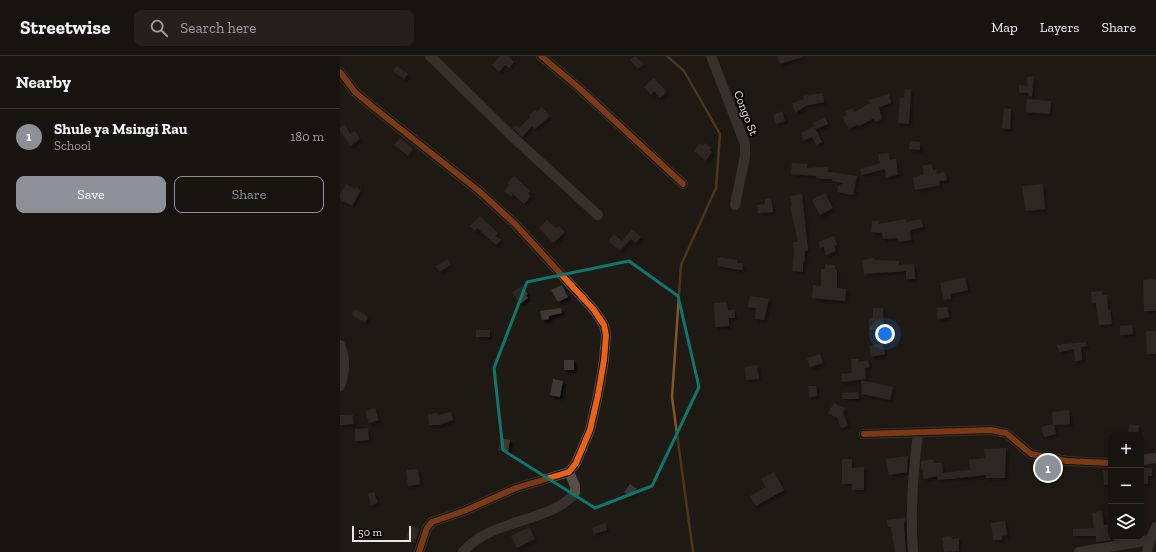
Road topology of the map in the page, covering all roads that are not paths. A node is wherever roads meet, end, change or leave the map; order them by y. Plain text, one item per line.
1 (430, 56) edge
2 (541, 56) edge
3 (711, 56) edge
4 (340, 72) edge
5 (683, 184) dead end
6 (736, 205) dead end
7 (598, 215) dead end
8 (340, 345) edge
9 (340, 386) edge
10 (918, 433) junction
11 (864, 434) dead end
12 (1156, 458) edge
13 (1144, 460) edge
14 (1108, 463) edge
15 (569, 472) junction
16 (1156, 527) edge
17 (1150, 540) junction
18 (419, 552) edge
19 (463, 552) edge
20 (913, 552) edge
21 (1079, 552) edge
22 (1147, 552) edge

1 - 7 street
2 - 5 street
3 - 6 street, Congo St
4 - 15 street
8 - 9 street
10 - 11 street
10 - 14 street
10 - 20 street
12 - 13 street
15 - 18 street
15 - 19 street
16 - 17 street
17 - 21 street
17 - 22 street

